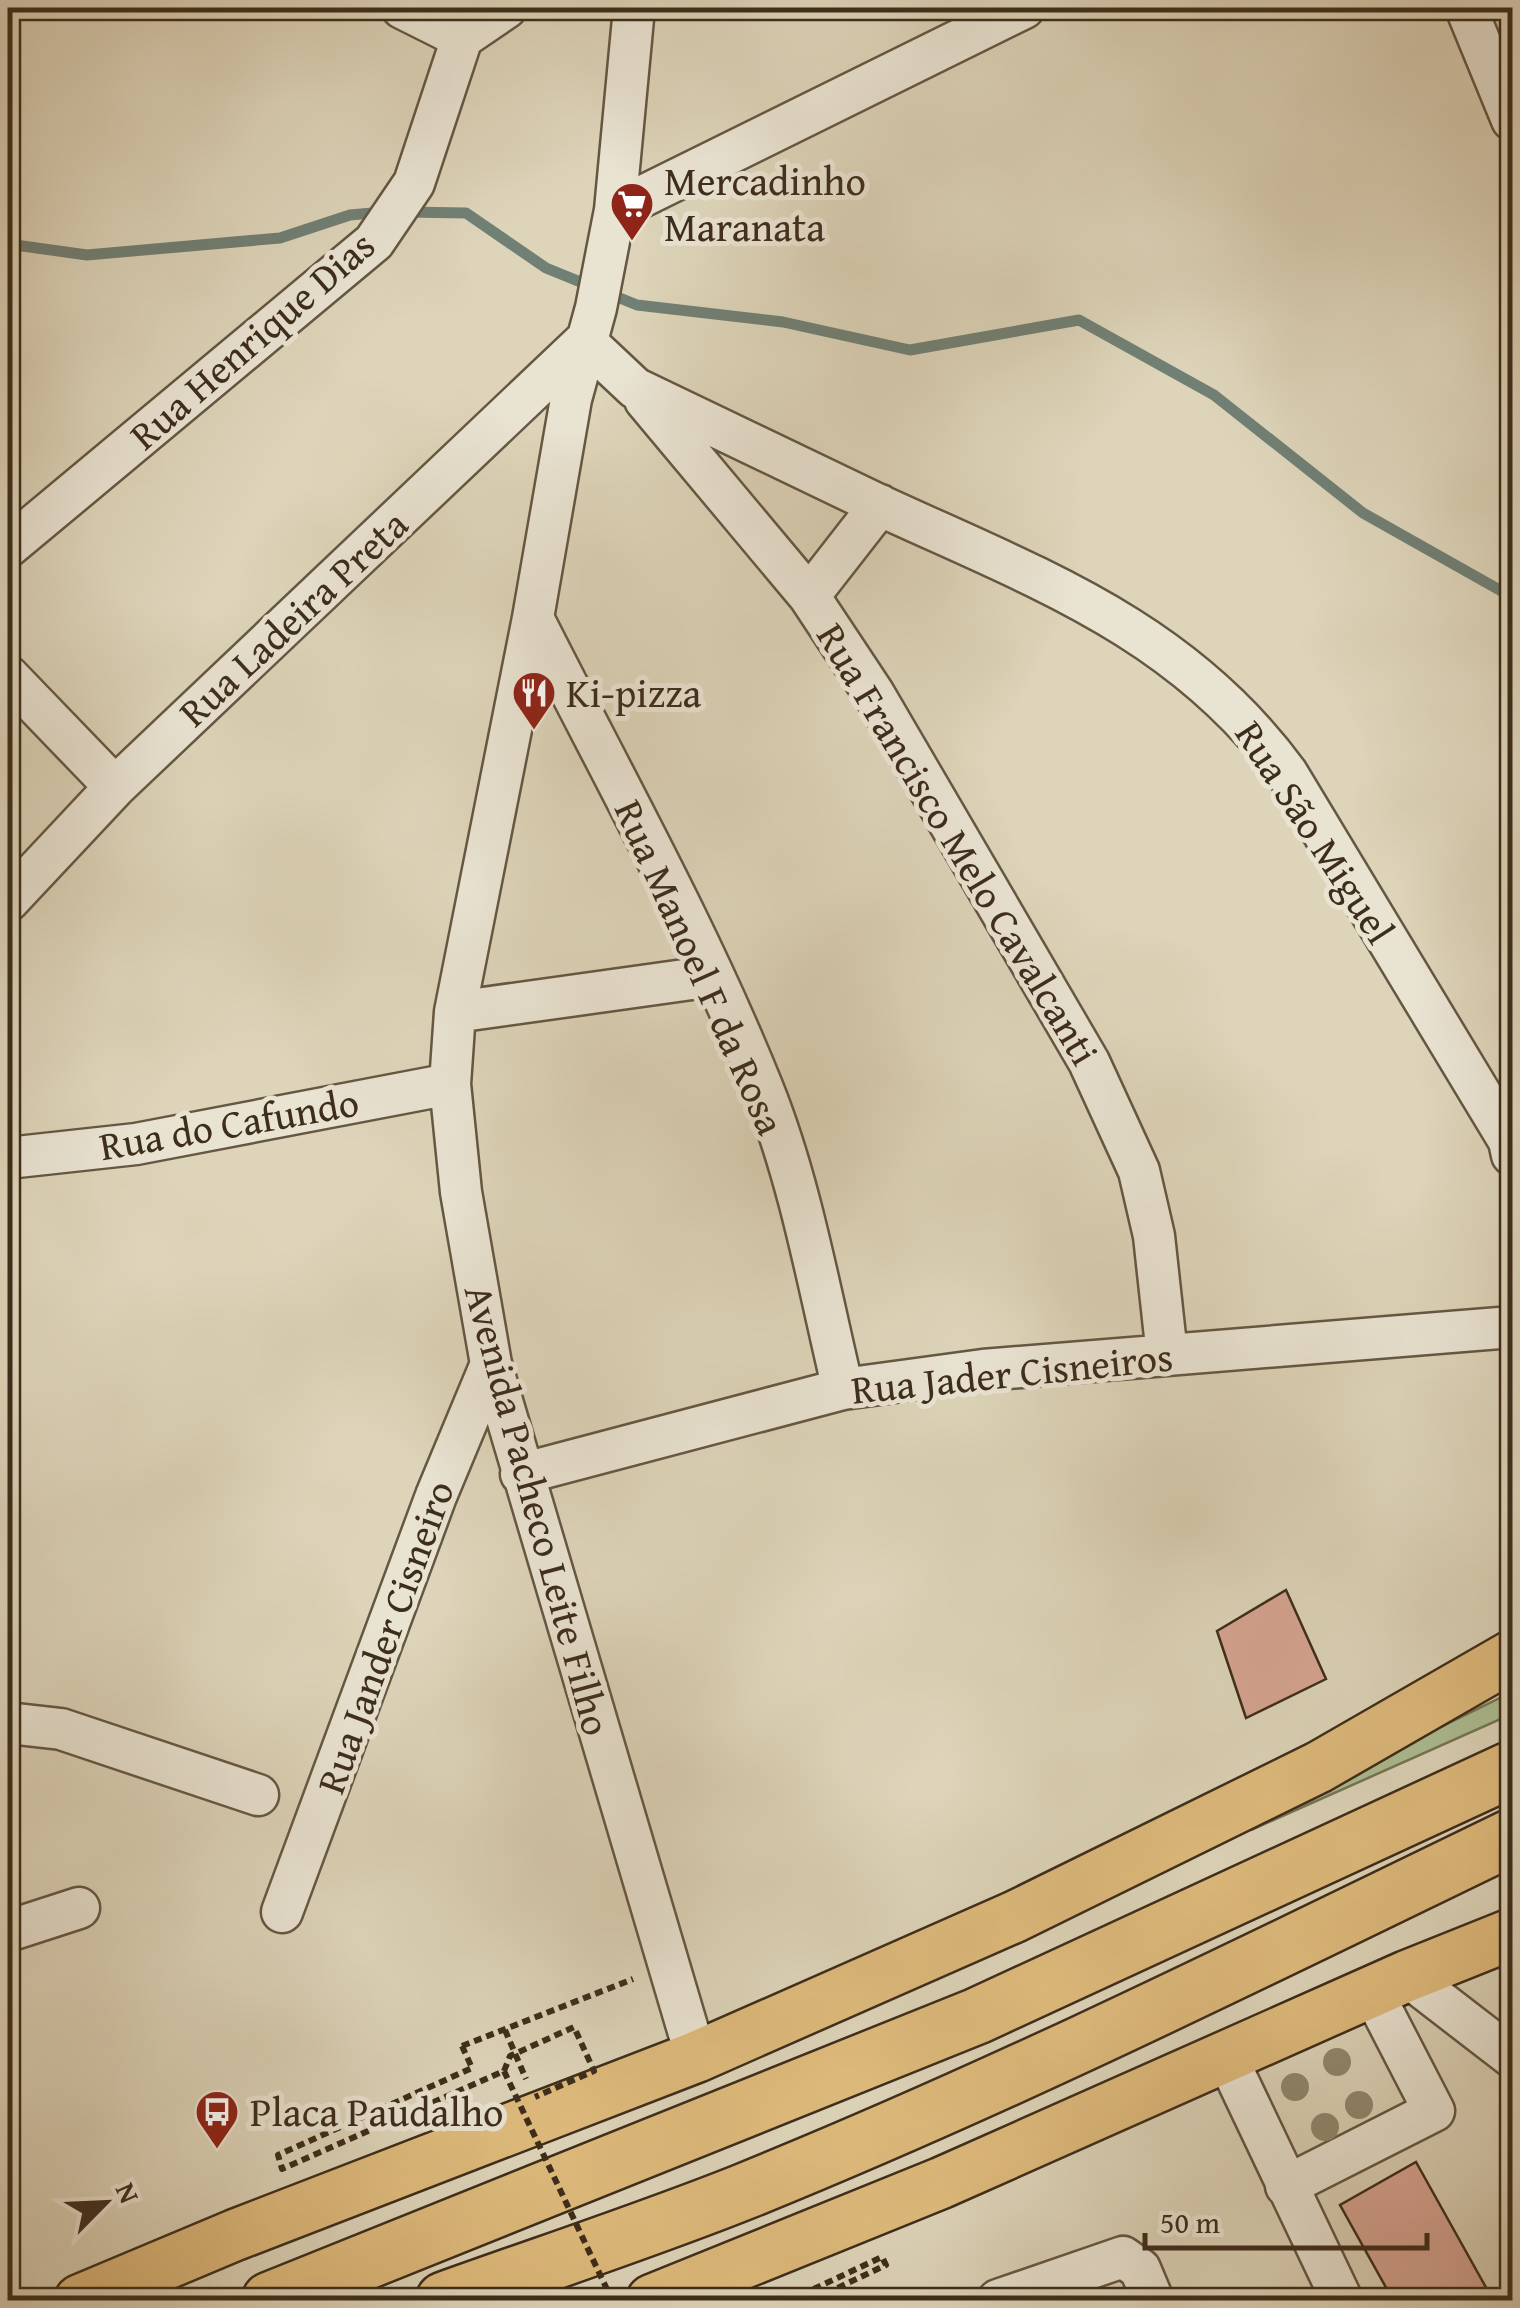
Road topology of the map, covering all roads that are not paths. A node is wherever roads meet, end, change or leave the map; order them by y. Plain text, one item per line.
1 (402, 8) edge
2 (506, 8) edge
3 (634, 8) edge
4 (1024, 8) edge
5 (1466, 8) edge
6 (462, 38) junction
7 (1512, 120) edge
8 (615, 210) junction
9 (594, 307) junction
10 (635, 388) junction
11 (880, 505) junction
12 (8, 547) edge
13 (809, 596) junction
14 (533, 618) junction
15 (8, 676) edge
16 (114, 787) junction
17 (8, 900) edge
18 (714, 976) junction
19 (454, 1012) junction
20 (450, 1084) junction
21 (1511, 1145) edge
22 (8, 1158) edge
23 (1512, 1327) edge
24 (1167, 1355) junction
25 (491, 1364) junction
26 (843, 1390) junction
27 (521, 1474) junction
28 (1512, 1656) edge
29 (8, 1723) edge
30 (1512, 1769) edge
31 (258, 1795) dead end
32 (1512, 1837) edge
33 (79, 1908) dead end
34 (282, 1912) dead end
35 (8, 1931) edge
36 (1512, 1934) edge
37 (1389, 1984) junction
38 (1226, 2056) junction
39 (696, 2057) junction
40 (1512, 2058) edge
41 (1286, 2186) junction
42 (80, 2300) edge
43 (270, 2300) edge
44 (444, 2300) edge
45 (652, 2300) edge
46 (998, 2300) edge
47 (1154, 2300) edge
48 (1342, 2300) edge

1 - 6 street
2 - 6 street
3 - 8 street, Avenida Pacheco Leite Filho
4 - 8 street
5 - 7 street
6 - 12 street, Rua Henrique Dias
8 - 9 street, Avenida Pacheco Leite Filho
9 - 10 street, Rua São Miguel
9 - 14 street, Avenida Pacheco Leite Filho
9 - 16 street, Rua Ladeira Preta
10 - 11 street, Rua São Miguel
10 - 13 street, Rua Francisco Melo Cavalcanti
11 - 13 street
11 - 21 street, Rua São Miguel
13 - 24 street, Rua Francisco Melo Cavalcanti
14 - 18 street, Rua Manoel F da Rosa
14 - 19 street, Avenida Pacheco Leite Filho
15 - 16 street
16 - 17 street, Rua Ladeira Preta
18 - 19 street
18 - 26 street, Rua Manoel F da Rosa
19 - 20 street, Avenida Pacheco Leite Filho
20 - 22 street, Rua do Cafundo
20 - 25 street, Avenida Pacheco Leite Filho
23 - 24 street, Rua Jader Cisneiros
24 - 26 street, Rua Jader Cisneiros
25 - 27 street, Avenida Pacheco Leite Filho
25 - 34 street, Rua Jander Cisneiro
26 - 27 street, Rua Jader Cisneiros
27 - 39 street, Avenida Pacheco Leite Filho
28 - 39 main road
29 - 31 street
30 - 43 highway
32 - 44 highway
33 - 35 street
36 - 37 main road
37 - 38 main road
37 - 40 street
37 - 41 street
38 - 41 street
38 - 45 main road
39 - 42 main road
41 - 48 street
46 - 47 street

